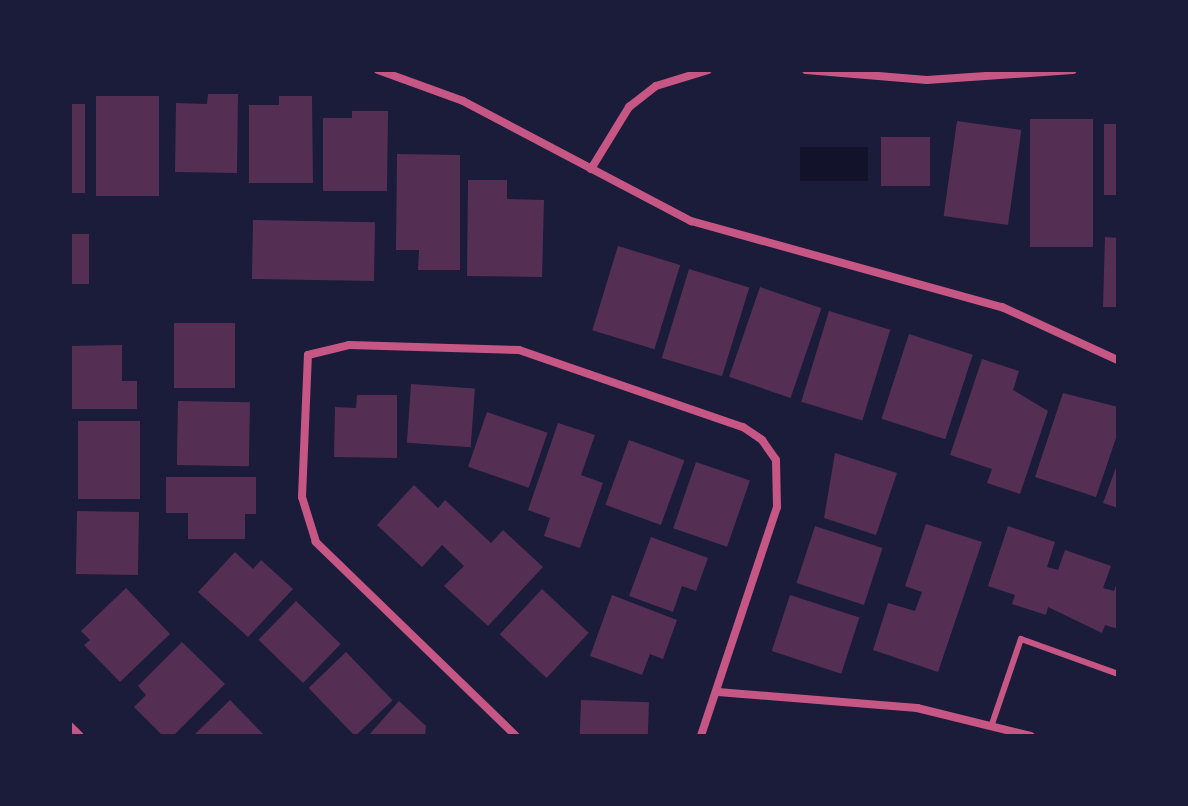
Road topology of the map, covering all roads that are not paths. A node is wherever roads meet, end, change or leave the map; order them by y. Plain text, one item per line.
1 (378, 70) edge
2 (708, 70) edge
3 (806, 70) edge
4 (1073, 70) edge
5 (591, 169) junction
6 (1118, 360) edge
7 (1118, 674) edge
8 (718, 692) junction
9 (992, 724) junction
10 (70, 726) edge
11 (80, 736) edge
12 (516, 736) edge
13 (701, 736) edge
14 (1031, 736) edge

1 - 5 street
2 - 5 street
3 - 4 street
5 - 6 street
7 - 9 lane
8 - 9 street
8 - 12 street
8 - 13 street
9 - 14 street
10 - 11 street

